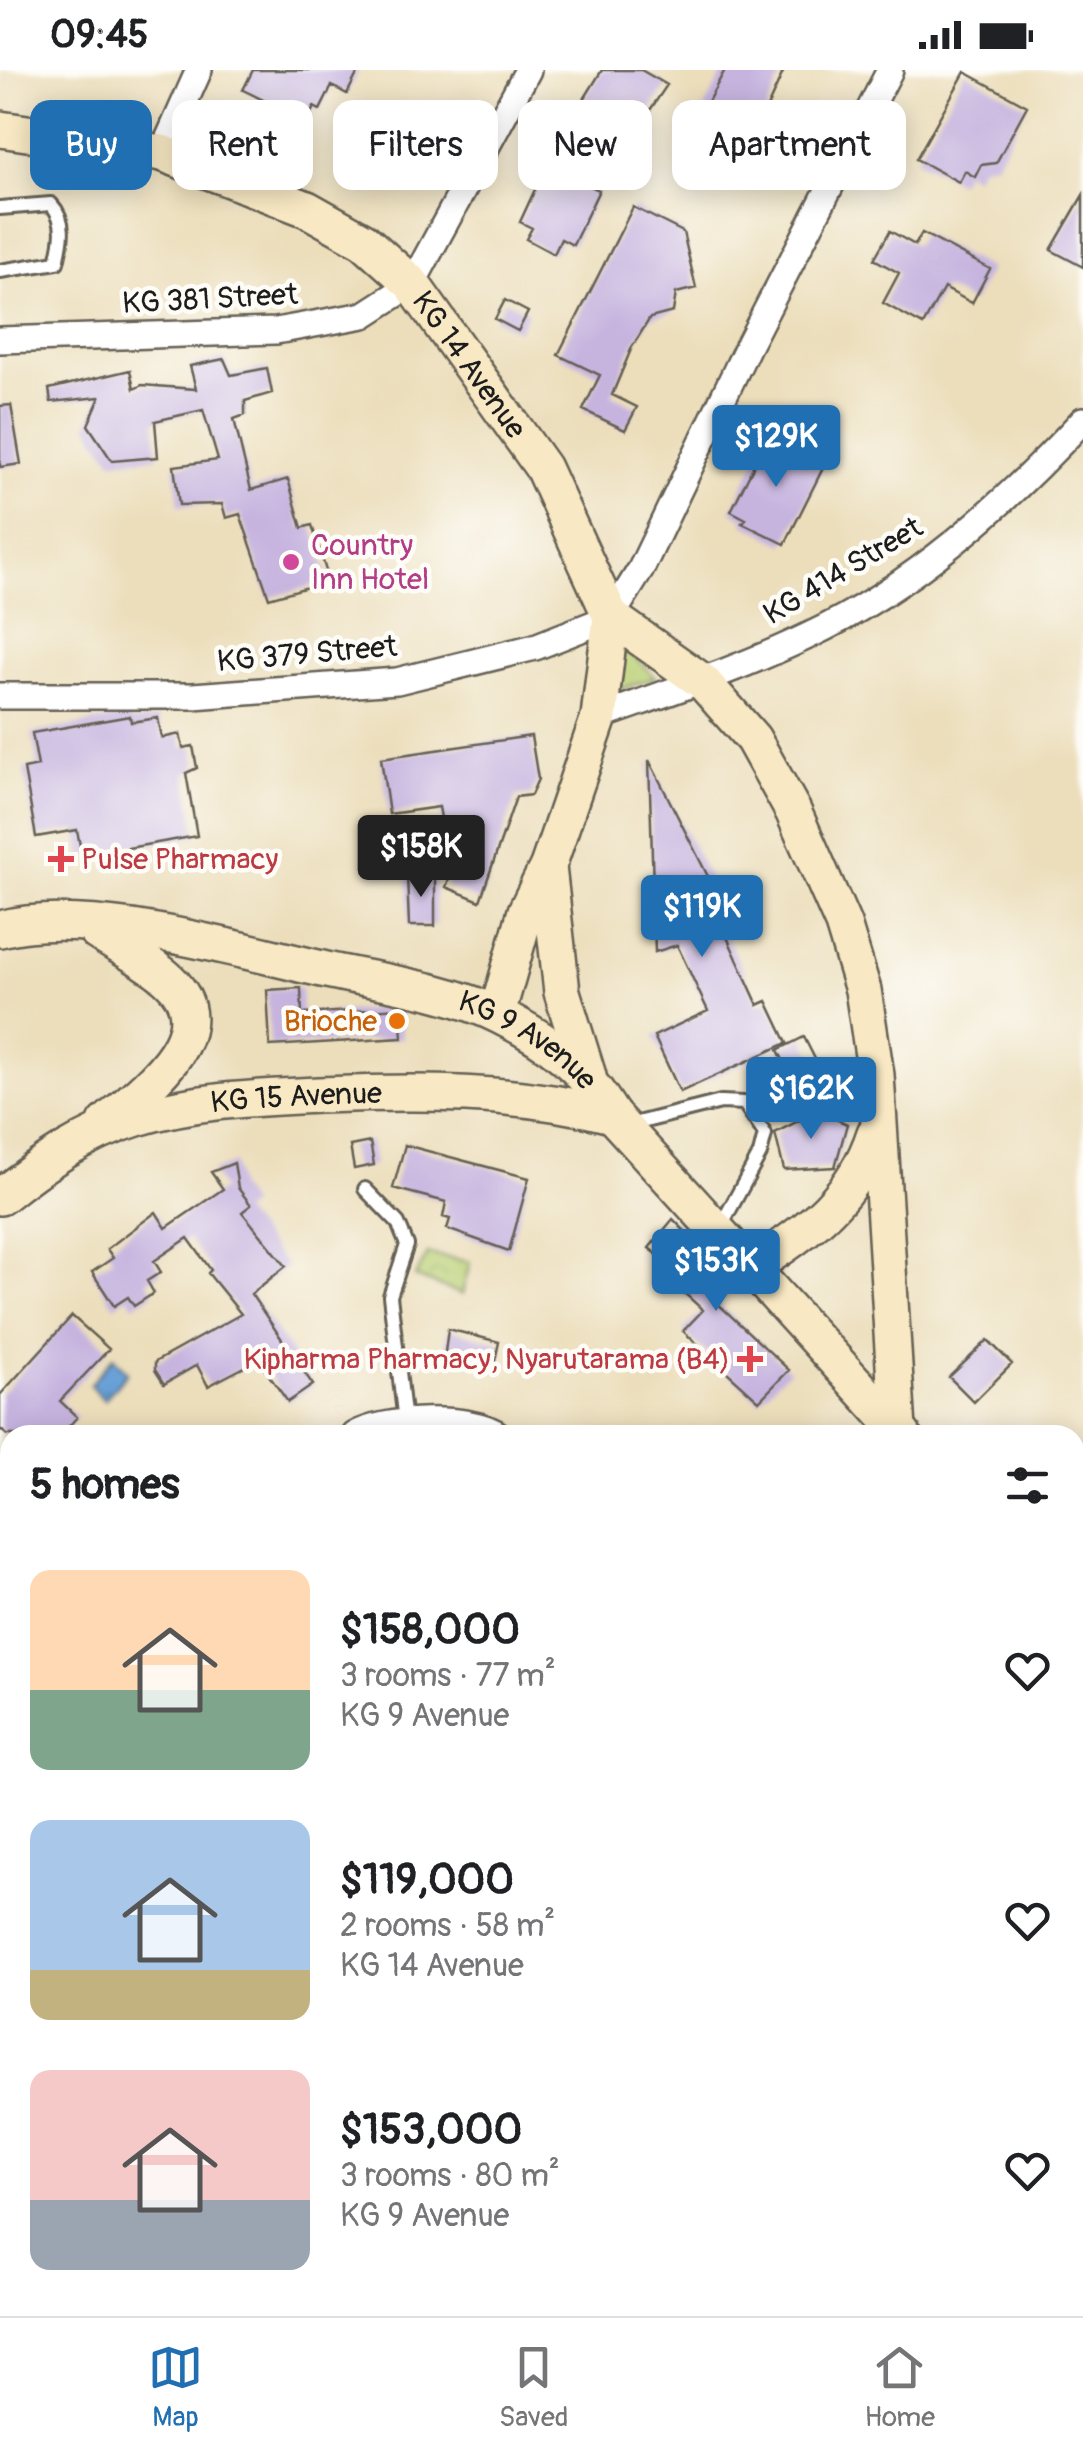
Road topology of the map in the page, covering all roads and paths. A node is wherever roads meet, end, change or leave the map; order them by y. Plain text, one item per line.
1 (199, 70) edge
2 (528, 70) edge
3 (890, 70) edge
4 (0, 129) edge
5 (162, 153) junction
6 (0, 208) edge
7 (0, 271) edge
8 (412, 284) junction
9 (0, 340) edge
10 (1083, 420) edge
11 (611, 617) junction
12 (703, 682) junction
13 (0, 696) edge
14 (599, 717) junction
15 (548, 866) junction
16 (84, 924) junction
17 (0, 929) edge
18 (497, 1014) junction
19 (588, 1077) junction
20 (880, 1116) junction
21 (617, 1121) junction
22 (89, 1139) junction
23 (364, 1189) dead end
24 (0, 1198) edge
25 (717, 1233) junction
26 (750, 1268) junction
27 (405, 1425) joint
28 (469, 1425) edge
29 (893, 1425) edge
30 (899, 1425) edge

1 - 5 street
2 - 8 street
3 - 11 street
4 - 5 main road, KG 14 Avenue
5 - 8 main road, KG 14 Avenue
6 - 7 lane
8 - 9 street, KG 381 Street
8 - 11 main road, KG 14 Avenue
10 - 12 street, KG 414 Street
11 - 12 main road
11 - 13 street, KG 379 Street
11 - 14 main road
12 - 14 street, KG 414 Street
12 - 20 main road
14 - 15 main road
15 - 18 main road
15 - 19 main road
16 - 17 main road, KG 9 Avenue
16 - 18 main road, KG 9 Avenue
16 - 22 main road
18 - 19 main road, KG 9 Avenue
19 - 21 main road, KG 9 Avenue
20 - 26 main road
20 - 30 main road
21 - 22 main road, KG 15 Avenue
21 - 25 main road, KG 9 Avenue
21 - 25 lane
22 - 24 main road, KG 15 Avenue
23 - 27 lane
25 - 26 main road, KG 9 Avenue
26 - 29 main road, KG 9 Avenue
27 - 28 street

